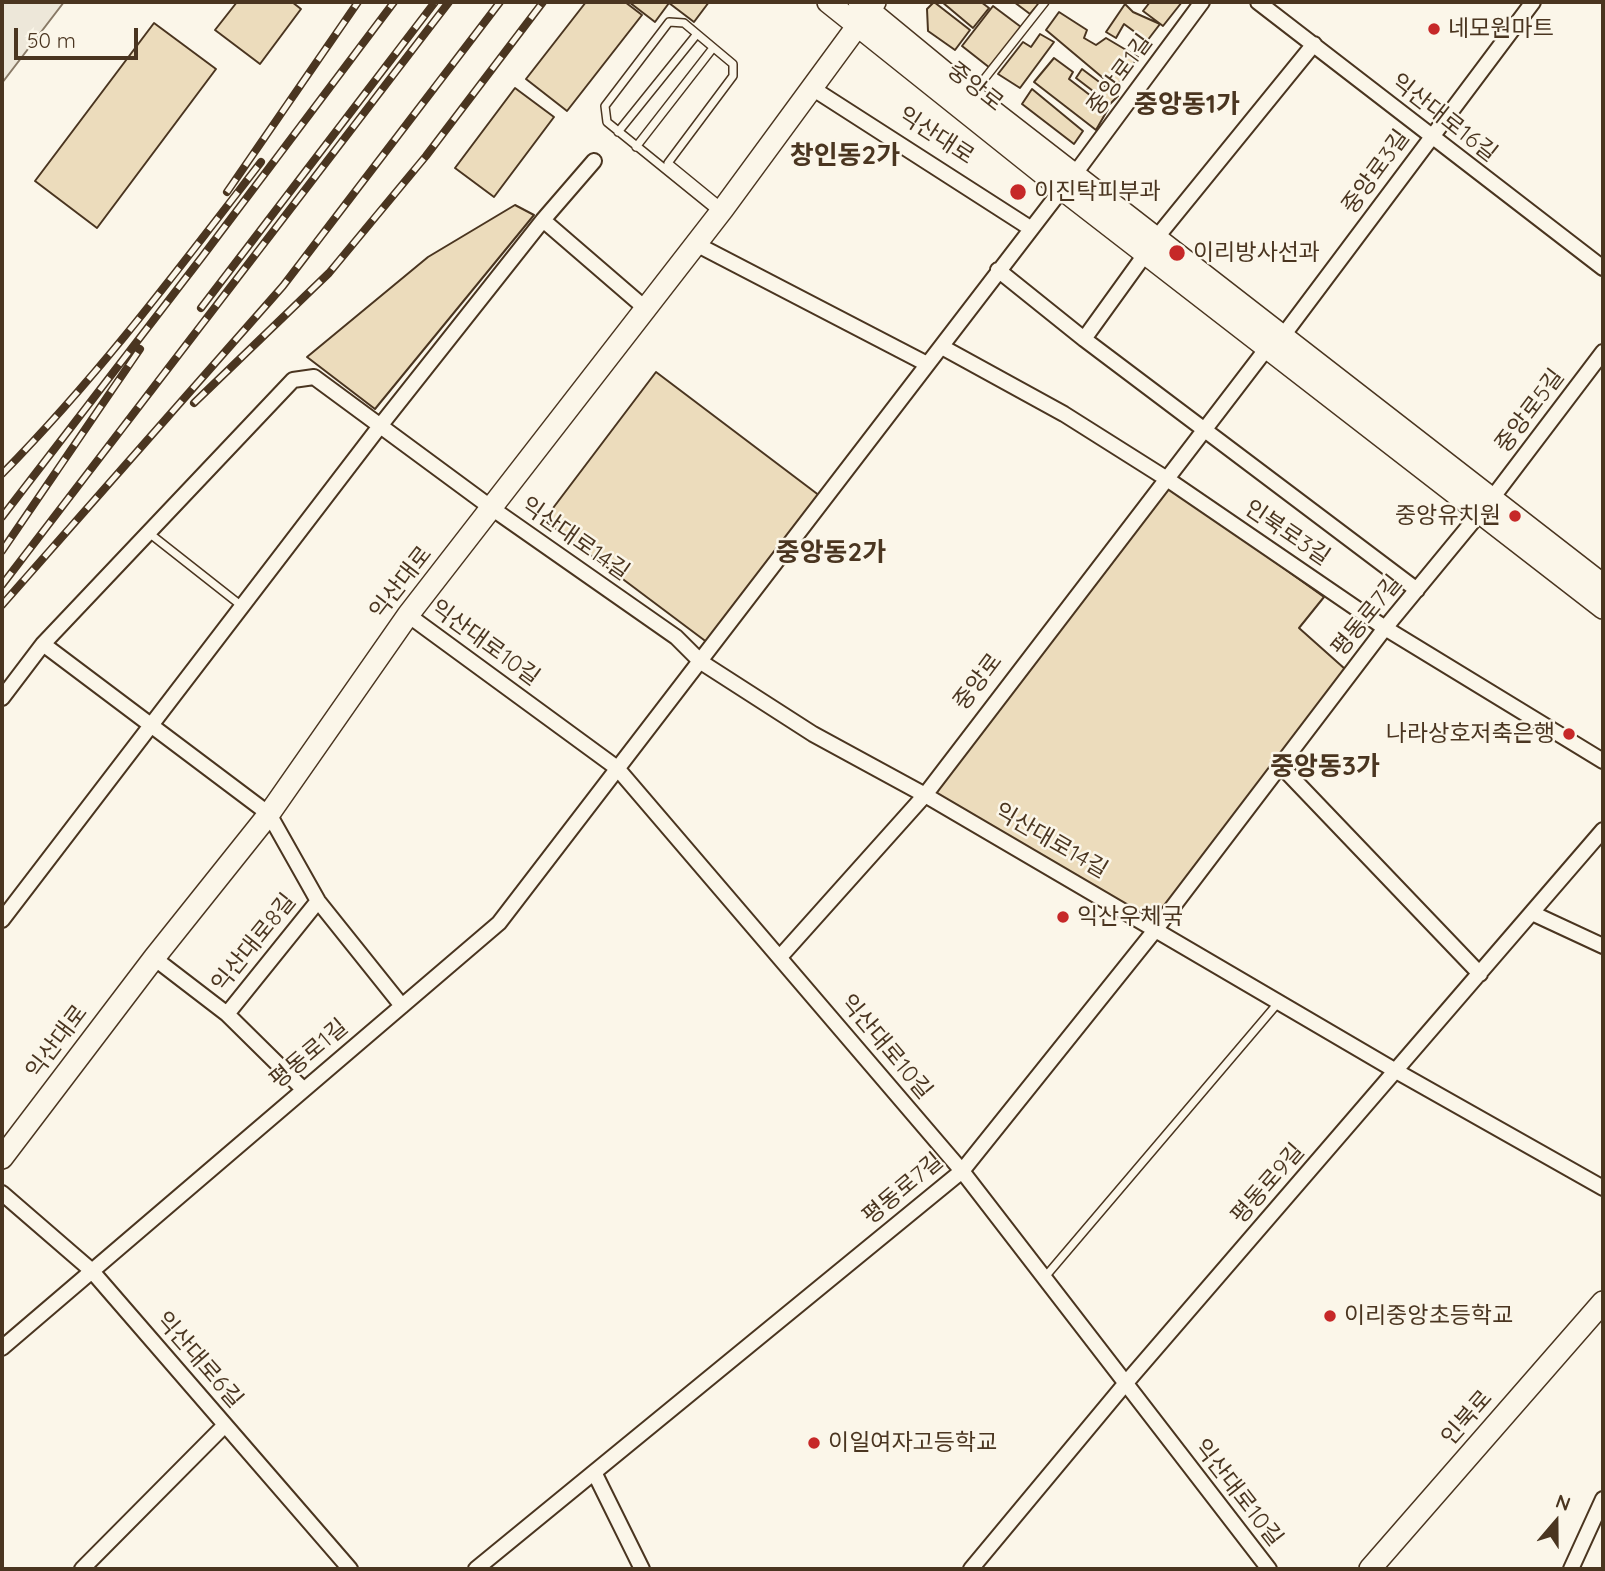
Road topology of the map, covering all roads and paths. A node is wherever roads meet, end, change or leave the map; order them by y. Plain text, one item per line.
1 (828, 2) edge
2 (1045, 2) edge
3 (1202, 2) edge
4 (1258, 2) edge
5 (1533, 2) edge
6 (865, 10) edge
7 (697, 34) junction
8 (1314, 44) junction
9 (713, 48) junction
10 (813, 88) junction
11 (972, 95) junction
12 (618, 132) junction
13 (1430, 137) junction
14 (636, 148) junction
15 (594, 161) dead end
16 (1068, 182) junction
17 (721, 211) junction
18 (543, 220) junction
19 (1031, 228) junction
20 (696, 244) junction
21 (1152, 245) junction
22 (1603, 268) edge
23 (998, 270) junction
24 (646, 308) junction
25 (1083, 339) junction
26 (1275, 342) junction
27 (942, 347) junction
28 (1603, 352) edge
29 (927, 364) junction
30 (380, 426) junction
31 (1205, 429) junction
32 (1167, 478) junction
33 (1486, 505) junction
34 (493, 509) junction
35 (148, 533) junction
36 (1603, 585) edge
37 (1417, 590) junction
38 (243, 607) junction
39 (1603, 608) edge
40 (408, 615) junction
41 (1384, 628) junction
42 (43, 644) junction
43 (701, 662) junction
44 (2, 698) edge
45 (151, 725) junction
46 (1603, 761) edge
47 (1281, 765) junction
48 (617, 768) junction
49 (925, 795) junction
50 (269, 814) junction
51 (1603, 830) edge
52 (318, 901) junction
53 (1532, 913) junction
54 (2, 920) edge
55 (1156, 929) junction
56 (1603, 946) edge
57 (780, 957) junction
58 (154, 958) junction
59 (1480, 974) junction
60 (1279, 1002) junction
61 (402, 1006) junction
62 (227, 1014) junction
63 (1396, 1071) junction
64 (302, 1088) junction
65 (2, 1158) edge
66 (962, 1171) junction
67 (1603, 1188) edge
68 (2, 1193) edge
69 (91, 1270) junction
70 (1045, 1277) junction
71 (1603, 1302) edge
72 (2, 1348) edge
73 (1125, 1384) junction
74 (225, 1425) junction
75 (595, 1474) junction
76 (1602, 1509) edge
77 (82, 1569) edge
78 (350, 1569) edge
79 (476, 1569) edge
80 (642, 1569) edge
81 (971, 1569) edge
82 (1269, 1569) edge
83 (1370, 1569) edge
84 (1571, 1569) edge

1 - 6 street
2 - 11 lane, 중앙로
3 - 16 street, 중앙로1길
4 - 8 street, 익산대로16길
5 - 13 street, 중앙로3길
6 - 10 street, 익산대로
6 - 11 street, 중앙로
6 - 16 street, 중앙로
7 - 9 lane
7 - 12 lane
7 - 12 lane
8 - 13 street, 익산대로16길
8 - 21 street
9 - 14 lane
9 - 17 lane
10 - 17 street, 익산대로
10 - 19 street, 익산대로
11 - 16 street, 중앙로
12 - 14 lane
13 - 22 street, 익산대로16길
13 - 26 street, 중앙로3길
14 - 17 lane
15 - 18 street
16 - 19 street
16 - 21 street, 중앙로
17 - 20 street, 익산대로
18 - 24 street
18 - 30 street
19 - 23 street
20 - 24 street, 익산대로
20 - 29 street
21 - 25 street
21 - 26 street, 중앙로
23 - 25 street
23 - 27 street
24 - 34 street, 익산대로
25 - 31 street
26 - 31 street, 중앙로
26 - 33 street, 중앙로
27 - 29 street
27 - 32 street, 인북로3길
28 - 33 street, 중앙로5길
29 - 43 street
30 - 34 street, 익산대로14길
30 - 35 street, 익산대로14길
30 - 38 street
31 - 32 street, 중앙로
31 - 37 street
32 - 41 street, 인북로3길
32 - 49 street, 중앙로
33 - 36 street, 중앙로
33 - 37 street, 평동로7길
33 - 39 street, 중앙로
34 - 40 street, 익산대로
34 - 43 street, 익산대로14길
35 - 38 lane
35 - 42 street, 익산대로14길
37 - 41 street, 평동로7길
38 - 45 street
40 - 48 street, 익산대로10길
40 - 50 street, 익산대로
41 - 46 street, 인북로3길
41 - 47 street, 평동로7길
42 - 44 street, 익산대로14길
42 - 45 street
43 - 48 street
43 - 49 street, 익산대로14길
45 - 50 street
45 - 54 street
47 - 55 street, 평동로7길
47 - 59 street
48 - 57 street, 익산대로10길
48 - 61 street, 평동로1길
49 - 55 street, 익산대로14길
49 - 57 street, 중앙로
50 - 52 street, 익산대로8길
50 - 58 street, 익산대로
51 - 53 street, 평동로9길
52 - 61 street, 익산대로8길
52 - 62 street, 익산대로8길
53 - 56 street
53 - 59 street, 평동로9길
55 - 60 street, 익산대로14길
55 - 66 street, 평동로7길
57 - 66 street, 익산대로10길
58 - 62 street
58 - 65 street, 익산대로
59 - 63 street, 평동로9길
60 - 63 street, 익산대로14길
60 - 70 lane
61 - 64 street, 평동로1길
62 - 64 street
63 - 67 street, 익산대로14길
63 - 73 street, 평동로9길
64 - 69 street, 평동로1길
66 - 70 street, 익산대로10길
66 - 75 street, 평동로7길
68 - 69 street, 익산대로6길
69 - 72 street, 평동로1길
69 - 74 street, 익산대로6길
70 - 73 street, 익산대로10길
71 - 83 street, 인북로
73 - 81 street, 평동로9길
73 - 82 street, 익산대로10길
74 - 77 street
74 - 78 street, 익산대로6길
75 - 79 street, 평동로7길
75 - 80 street
76 - 84 street

